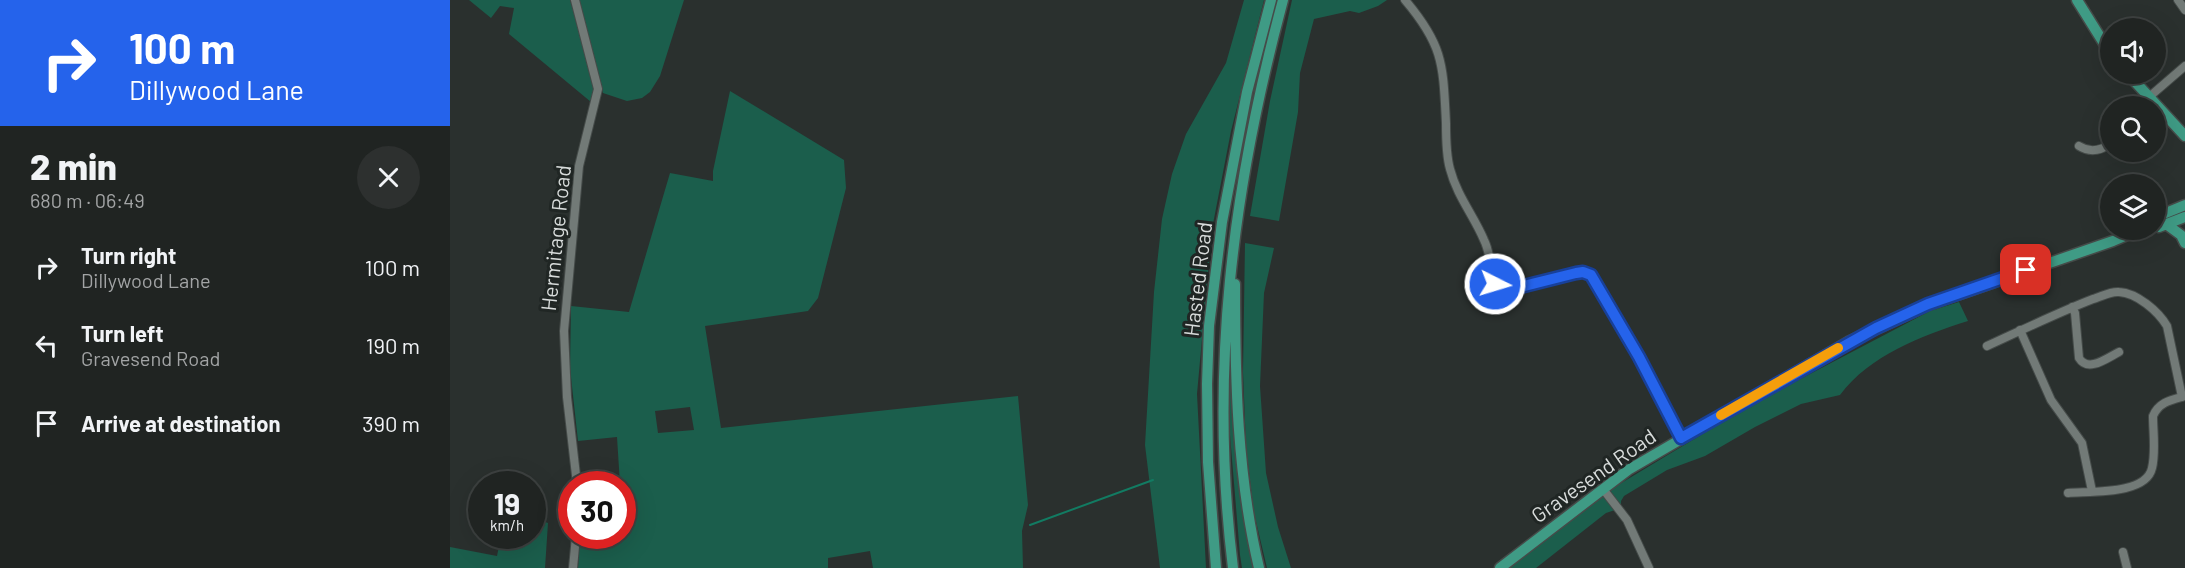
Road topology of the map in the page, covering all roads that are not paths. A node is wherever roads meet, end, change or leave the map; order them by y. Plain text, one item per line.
1 (575, 0) edge
2 (1271, 0) edge
3 (1283, 0) edge
4 (1405, 0) edge
5 (2077, 0) edge
6 (2178, 0) edge
7 (2185, 10) edge
8 (2100, 37) edge
9 (2185, 66) edge
10 (2137, 84) edge
11 (2148, 96) edge
12 (2150, 96) edge
13 (2166, 120) edge
14 (2185, 136) edge
15 (2079, 146) dead end
16 (2088, 150) junction
17 (2100, 150) edge
18 (2087, 161) dead end
19 (2185, 206) edge
20 (2166, 213) edge
21 (2185, 217) edge
22 (2166, 223) edge
23 (2166, 228) edge
24 (1235, 230) junction
25 (2115, 240) edge
26 (2185, 243) edge
27 (2072, 307) junction
28 (1209, 326) junction
29 (2020, 330) junction
30 (1987, 346) dead end
31 (2119, 352) dead end
32 (2184, 397) edge
33 (1681, 438) junction
34 (576, 471) edge
35 (1603, 489) junction
36 (2092, 490) junction
37 (2068, 493) dead end
38 (575, 549) edge
39 (2123, 552) dead end
40 (573, 568) edge
41 (1209, 568) edge
42 (1216, 568) edge
43 (1233, 568) edge
44 (1259, 568) edge
45 (1500, 568) edge
46 (1649, 568) edge
47 (2127, 568) edge

1 - 34 street, Hermitage Road
2 - 28 main road, Hasted Road
3 - 24 main road, Hasted Road
4 - 33 street
5 - 8 main road
6 - 7 street
9 - 12 street
10 - 11 main road
13 - 14 main road
15 - 16 street
16 - 17 street
16 - 18 street
19 - 20 main road
21 - 22 main road
23 - 26 main road
24 - 43 main road, Hasted Road
24 - 44 main road
25 - 33 main road, Gravesend Road
27 - 29 street
27 - 31 street
27 - 32 street
28 - 41 main road
28 - 42 main road, Hasted Road
29 - 30 street
29 - 36 street
32 - 36 street
33 - 35 main road, Gravesend Road
35 - 45 main road, Gravesend Road
35 - 46 street
36 - 37 street
38 - 40 street
39 - 47 street

